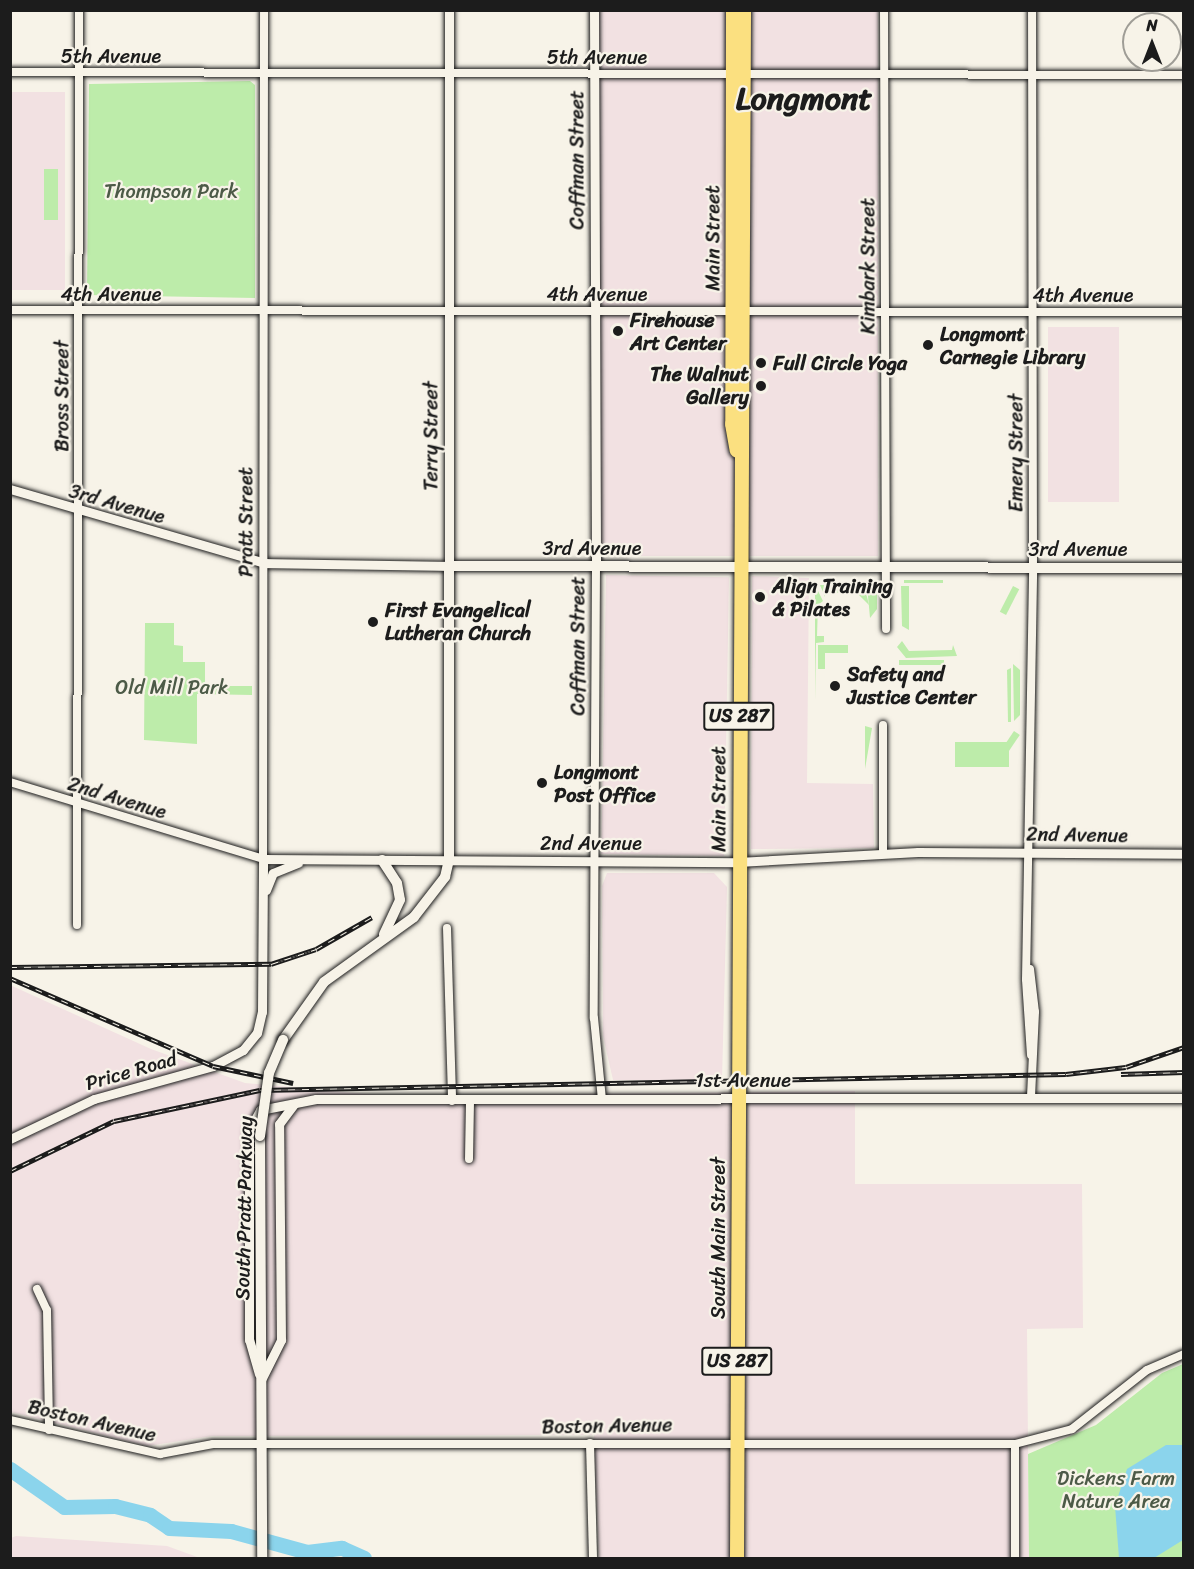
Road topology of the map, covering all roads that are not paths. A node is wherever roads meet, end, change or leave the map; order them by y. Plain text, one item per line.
1 (79, 10) edge
2 (264, 10) edge
3 (449, 10) edge
4 (594, 10) edge
5 (733, 10) edge
6 (744, 10) edge
7 (884, 10) edge
8 (1032, 10) edge
9 (10, 72) edge
10 (79, 72) junction
11 (264, 73) junction
12 (449, 73) junction
13 (595, 74) junction
14 (738, 74) junction
15 (884, 75) junction
16 (1032, 75) junction
17 (1184, 75) edge
18 (10, 310) edge
19 (78, 310) junction
20 (264, 310) junction
21 (449, 310) junction
22 (595, 310) junction
23 (738, 310) junction
24 (885, 311) junction
25 (1032, 311) junction
26 (1184, 312) edge
27 (10, 489) edge
28 (78, 512) junction
29 (264, 563) junction
30 (449, 566) junction
31 (596, 566) junction
32 (739, 567) junction
33 (886, 567) junction
34 (1033, 567) junction
35 (1184, 567) edge
36 (886, 629) dead end
37 (883, 725) dead end
38 (10, 782) edge
39 (79, 806) junction
40 (1029, 852) junction
41 (884, 853) junction
42 (1184, 854) edge
43 (263, 859) junction
44 (309, 860) junction
45 (382, 860) junction
46 (449, 860) junction
47 (595, 861) junction
48 (738, 862) junction
49 (262, 904) junction
50 (77, 925) dead end
51 (447, 928) dead end
52 (381, 940) junction
53 (257, 1033) joint
54 (738, 1097) junction
55 (1031, 1098) junction
56 (1184, 1098) edge
57 (602, 1100) junction
58 (302, 1101) junction
59 (452, 1101) junction
60 (470, 1101) junction
61 (10, 1139) edge
62 (469, 1159) dead end
63 (37, 1289) dead end
64 (1184, 1354) edge
65 (261, 1380) junction
66 (10, 1420) edge
67 (49, 1430) junction
68 (737, 1440) junction
69 (590, 1443) junction
70 (261, 1444) junction
71 (1015, 1444) junction
72 (262, 1558) edge
73 (593, 1558) edge
74 (737, 1558) edge
75 (1016, 1558) edge

1 - 10 street, Bross Street
2 - 11 street, Pratt Street
3 - 12 street, Terry Street
4 - 13 street, Coffman Street
5 - 14 highway, Main Street / US 287
6 - 14 highway, Main Street / US 287
7 - 15 street, Kimbark Street
8 - 16 street, Emery Street
9 - 10 street, 5th Avenue
10 - 11 street, 5th Avenue
10 - 19 street, Bross Street
11 - 12 street, 5th Avenue
11 - 20 street, Pratt Street
12 - 13 street, 5th Avenue
12 - 21 street, Terry Street
13 - 14 street, 5th Avenue
13 - 22 street, Coffman Street
14 - 15 street, 5th Avenue
14 - 23 highway, Main Street / US 287
15 - 16 street, 5th Avenue
15 - 24 street, Kimbark Street
16 - 17 street, 5th Avenue
16 - 25 street, Emery Street
18 - 19 street, 4th Avenue
19 - 20 street, 4th Avenue
19 - 28 street, Bross Street
20 - 21 street, 4th Avenue
20 - 29 street, Pratt Street
21 - 22 street, 4th Avenue
21 - 30 street, Terry Street
22 - 23 street, 4th Avenue
22 - 31 street, Coffman Street
23 - 24 street, 4th Avenue
23 - 32 highway, Main Street / US 287
24 - 25 street, 4th Avenue
24 - 33 street, Kimbark Street
25 - 26 street, 4th Avenue
25 - 34 street, Emery Street
27 - 28 street, 3rd Avenue
28 - 29 street, 3rd Avenue
28 - 39 street, Bross Street
29 - 30 street, 3rd Avenue
29 - 43 street, Pratt Street
30 - 31 main road, 3rd Avenue
30 - 46 main road, Terry Street
31 - 32 main road, 3rd Avenue
31 - 47 street, Coffman Street
32 - 33 main road, 3rd Avenue
32 - 48 highway, Main Street / US 287
33 - 34 main road, 3rd Avenue
33 - 36 street, Kimbark Street
34 - 35 main road, 3rd Avenue
34 - 40 street, Emery Street
37 - 41 street
38 - 39 street, 2nd Avenue
39 - 43 street, 2nd Avenue
39 - 50 street, Bross Street
40 - 41 street, 2nd Avenue
40 - 42 street, 2nd Avenue
40 - 55 street, Emery Street
41 - 48 street, 2nd Avenue
43 - 44 street, 2nd Avenue
43 - 49 street, Pratt Street
44 - 45 street, 2nd Avenue
44 - 49 street
45 - 46 street, 2nd Avenue
45 - 52 main road
46 - 47 street, 2nd Avenue
46 - 52 main road, South Pratt Parkway
47 - 48 street, 2nd Avenue
47 - 57 street, Coffman Street
48 - 54 highway, Main Street / US 287
49 - 53 street, Pratt Street
51 - 59 street
52 - 65 main road, South Pratt Parkway, bridge
53 - 61 street, Price Road
54 - 55 street, 1st Avenue
54 - 57 street, 1st Avenue
54 - 68 highway, South Main Street / US 287
55 - 56 street, 1st Avenue
57 - 60 street, 1st Avenue
58 - 59 street, 1st Avenue
58 - 65 street
58 - 65 street, 1st Avenue
59 - 60 street, 1st Avenue
60 - 62 street
63 - 67 street
64 - 71 street, Boston Avenue
65 - 70 main road, South Pratt Parkway
66 - 67 street, Boston Avenue
67 - 70 street, Boston Avenue
68 - 69 street, Boston Avenue
68 - 71 street, Boston Avenue
68 - 74 highway, South Main Street / US 287
69 - 70 street, Boston Avenue
69 - 73 street
70 - 72 main road, South Pratt Parkway
71 - 75 street

